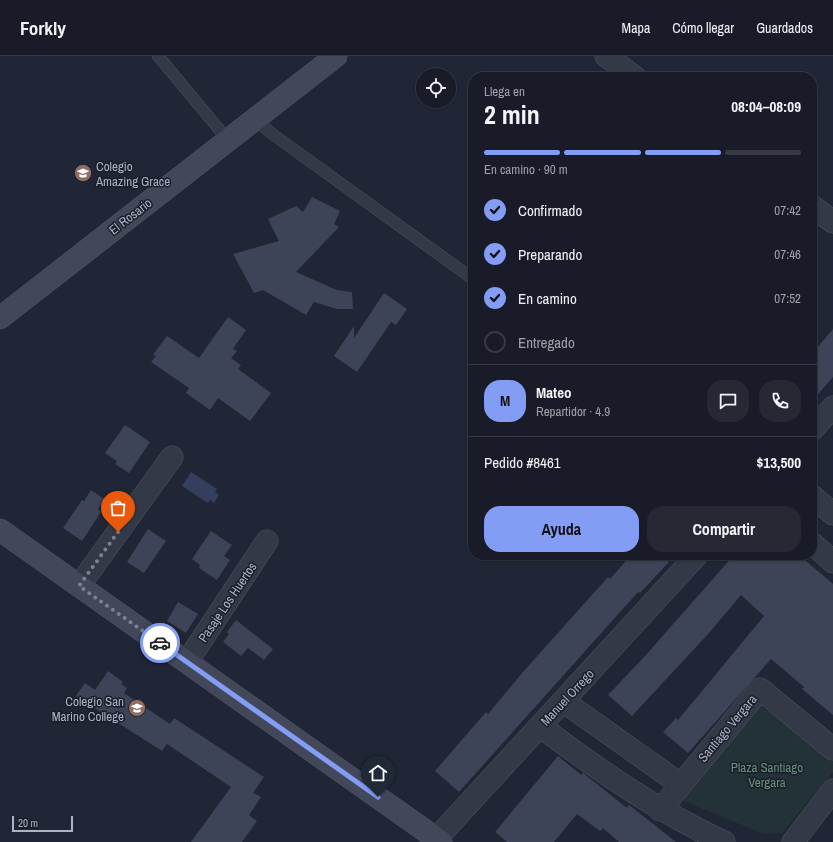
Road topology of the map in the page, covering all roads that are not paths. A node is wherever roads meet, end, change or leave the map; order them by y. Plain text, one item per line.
1 (158, 56) edge
2 (336, 56) edge
3 (606, 56) edge
4 (628, 72) edge
5 (255, 118) junction
6 (228, 140) junction
7 (817, 210) edge
8 (833, 222) edge
9 (468, 275) edge
10 (0, 318) edge
11 (833, 407) edge
12 (817, 425) edge
13 (172, 457) dead end
14 (817, 500) edge
15 (833, 514) edge
16 (0, 530) edge
17 (267, 541) dead end
18 (817, 548) edge
19 (692, 560) edge
20 (833, 562) edge
21 (79, 586) junction
22 (187, 662) junction
23 (563, 701) junction
24 (540, 726) junction
25 (833, 749) edge
26 (680, 784) junction
27 (833, 790) edge
28 (660, 810) junction
29 (432, 839) edge
30 (724, 842) edge
31 (793, 842) edge

1 - 6 lane
2 - 5 street, El Rosario
3 - 4 street
5 - 6 street, El Rosario
5 - 9 lane
6 - 10 street, El Rosario
7 - 8 street
11 - 12 street
13 - 21 street
14 - 15 street
16 - 21 street
17 - 22 street, Pasaje Los Huertos
18 - 20 street
19 - 23 street, Manuel Orrego
21 - 22 street
22 - 29 street
23 - 24 street, Manuel Orrego
23 - 26 street
24 - 28 street
24 - 29 street, Manuel Orrego
25 - 26 street, Santiago Vergara
26 - 28 street, Santiago Vergara
27 - 31 street
28 - 30 street

